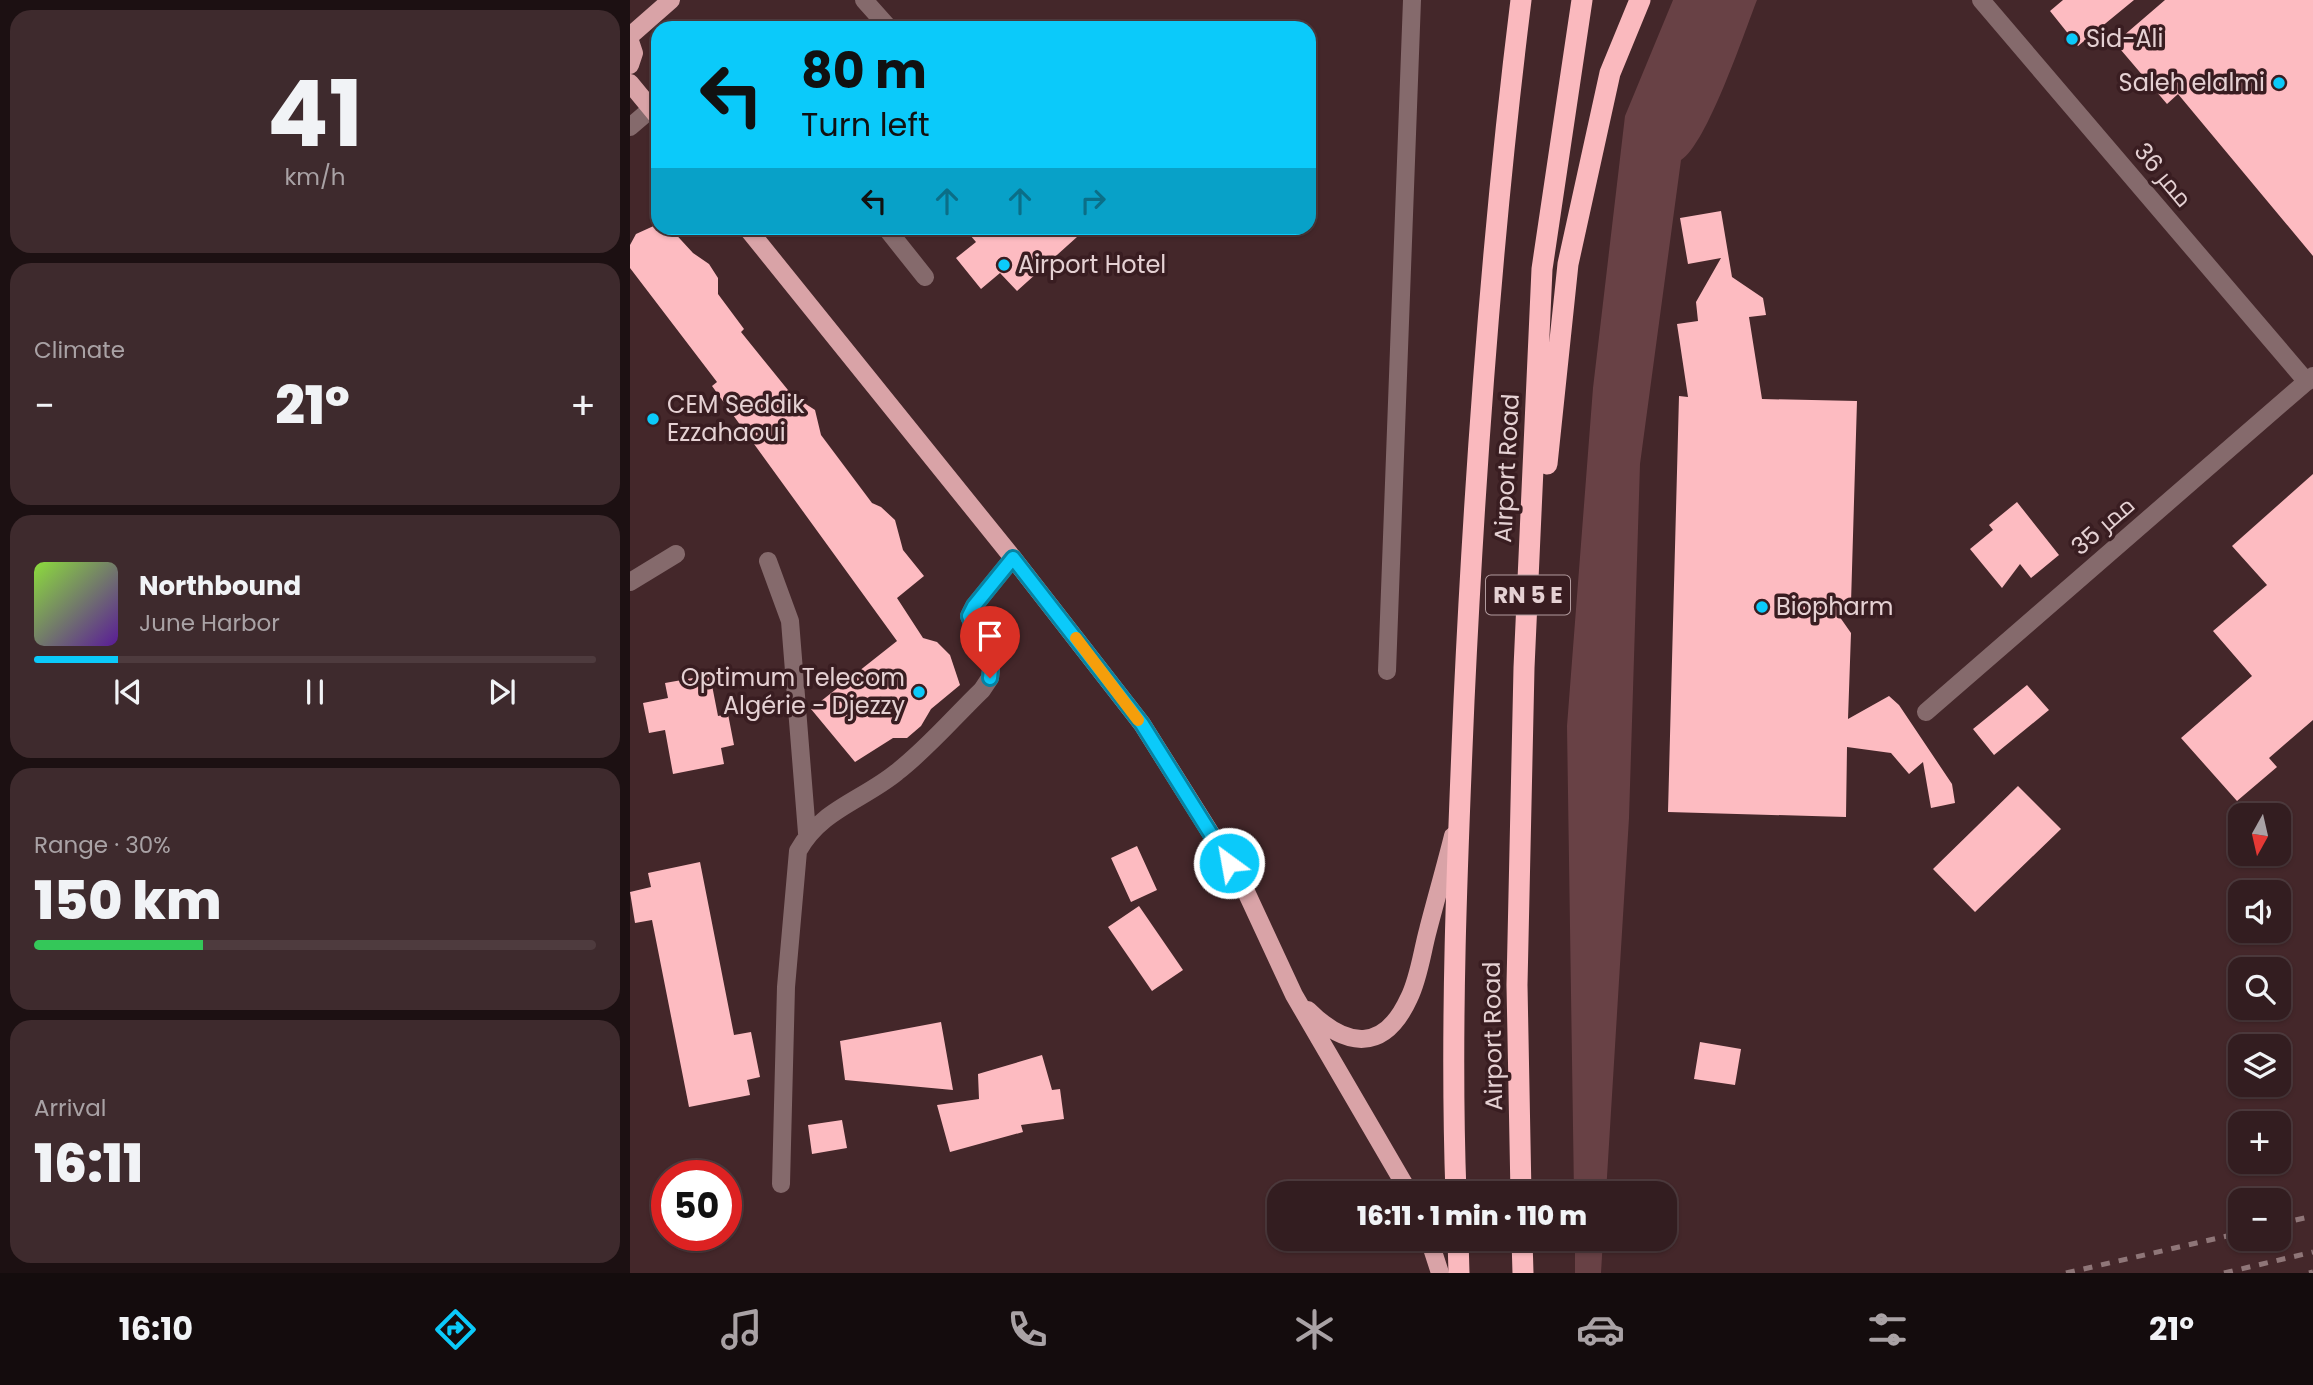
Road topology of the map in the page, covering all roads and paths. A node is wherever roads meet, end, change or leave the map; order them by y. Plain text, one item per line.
1 (671, 0) edge
2 (864, 0) edge
3 (1412, 0) edge
4 (1521, 0) edge
5 (1582, 0) edge
6 (1640, 0) edge
7 (1981, 0) edge
8 (877, 21) edge
9 (630, 39) edge
10 (630, 65) edge
11 (630, 83) edge
12 (651, 108) edge
13 (651, 115) edge
14 (630, 127) edge
15 (753, 235) edge
16 (892, 235) edge
17 (925, 277) dead end
18 (2310, 379) edge
19 (676, 554) dead end
20 (1013, 558) junction
21 (768, 561) dead end
22 (630, 582) edge
23 (1524, 668) junction
24 (1387, 671) dead end
25 (1926, 712) dead end
26 (1459, 814) junction
27 (807, 833) junction
28 (1294, 995) junction
29 (1402, 1181) edge
30 (1456, 1181) edge
31 (1521, 1181) edge
32 (781, 1184) dead end
33 (1433, 1251) edge
34 (1459, 1251) edge
35 (1522, 1251) edge
36 (1440, 1273) edge
37 (1460, 1273) edge
38 (1523, 1273) edge

1 - 9 main road
2 - 8 lane
3 - 24 lane
4 - 26 highway, Airport Road / RN 5 E
5 - 23 highway, Airport Road / RN 5 E
6 - 23 highway
7 - 18 lane, ممر 36
9 - 10 main road
11 - 12 main road
13 - 14 lane
15 - 20 main road
16 - 17 lane
18 - 25 lane, ممر 35
19 - 22 lane
20 - 27 lane
20 - 28 main road
21 - 27 lane
23 - 31 highway, Airport Road / RN 5 E
26 - 28 main road
26 - 30 highway, Airport Road / RN 5 E
27 - 32 lane
28 - 29 main road
33 - 36 main road
34 - 37 highway
35 - 38 highway

